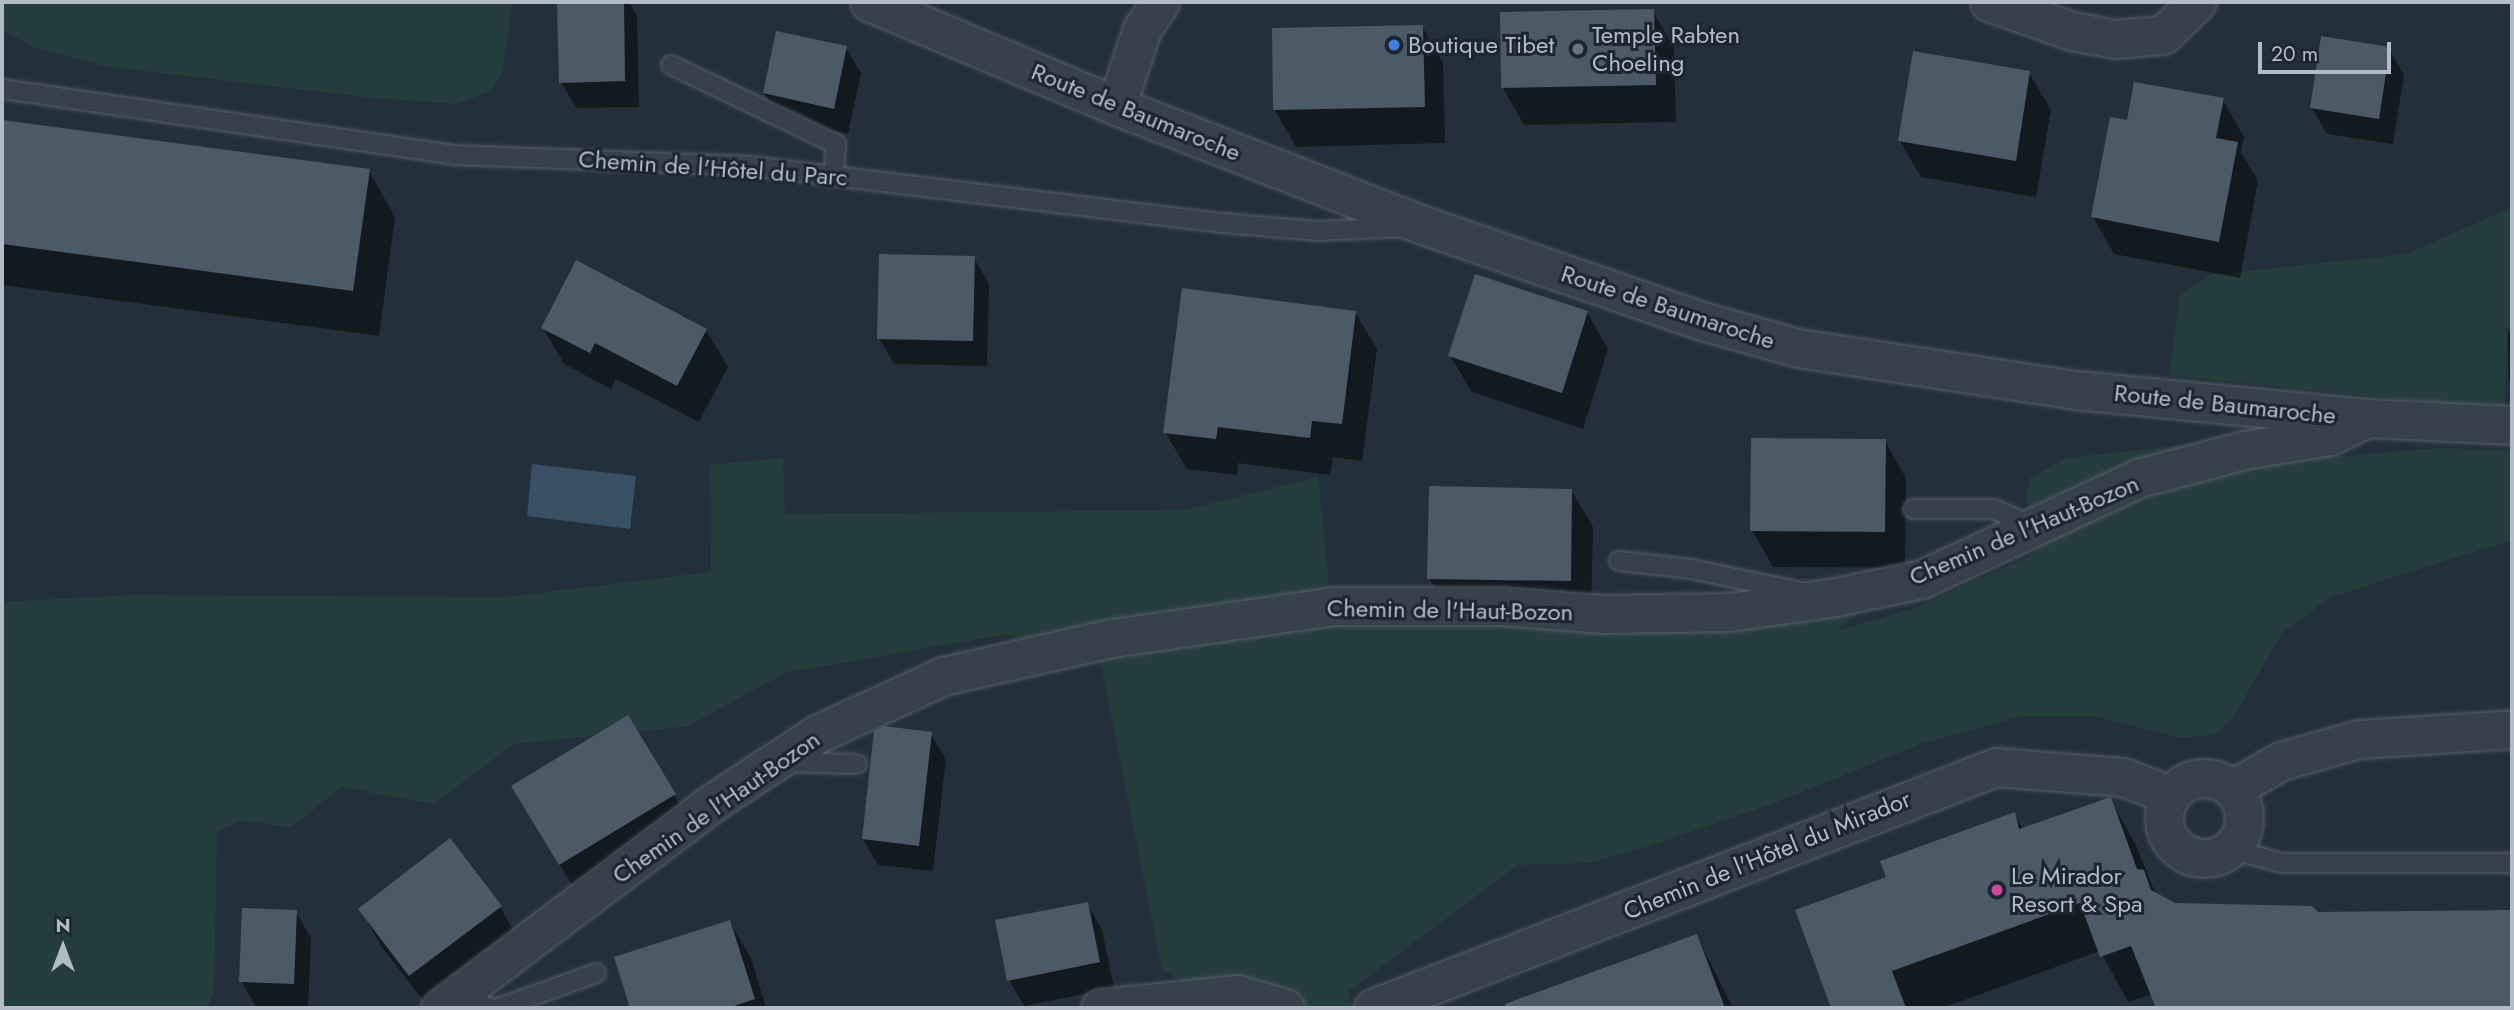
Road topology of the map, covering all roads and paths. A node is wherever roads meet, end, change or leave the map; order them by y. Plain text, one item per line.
1 (869, 2) edge
2 (1160, 2) edge
3 (1989, 2) edge
4 (2197, 2) edge
5 (671, 65) dead end
6 (2, 89) edge
7 (1116, 106) junction
8 (834, 174) junction
9 (1426, 226) junction
10 (2367, 418) junction
11 (2512, 425) edge
12 (1913, 509) dead end
13 (2036, 527) junction
14 (1619, 561) dead end
15 (1825, 598) junction
16 (2512, 729) edge
17 (775, 762) junction
18 (857, 764) dead end
19 (2232, 789) junction
20 (2170, 796) junction
21 (2230, 849) junction
22 (2512, 863) edge
23 (596, 973) dead end
24 (463, 1004) edge
25 (499, 1008) edge
26 (1100, 1008) edge
27 (1285, 1008) edge
28 (1373, 1008) edge

1 - 7 street, Route de Baumaroche
2 - 7 street
3 - 4 street
5 - 8 lane
6 - 8 lane, Chemin de l'Hôtel du Parc
7 - 9 street, Route de Baumaroche
8 - 9 lane, Chemin de l'Hôtel du Parc
9 - 10 street, Route de Baumaroche
10 - 11 street, Route de Baumaroche
10 - 13 street, Chemin de l'Haut-Bozon
12 - 13 lane
13 - 15 street, Chemin de l'Haut-Bozon
14 - 15 lane
15 - 17 street, Chemin de l'Haut-Bozon
16 - 19 street
17 - 18 lane
17 - 24 street, Chemin de l'Haut-Bozon
19 - 20 street
19 - 21 street
20 - 21 street
20 - 28 street, Chemin de l'Hôtel du Mirador
21 - 22 lane
23 - 25 lane
26 - 27 street

